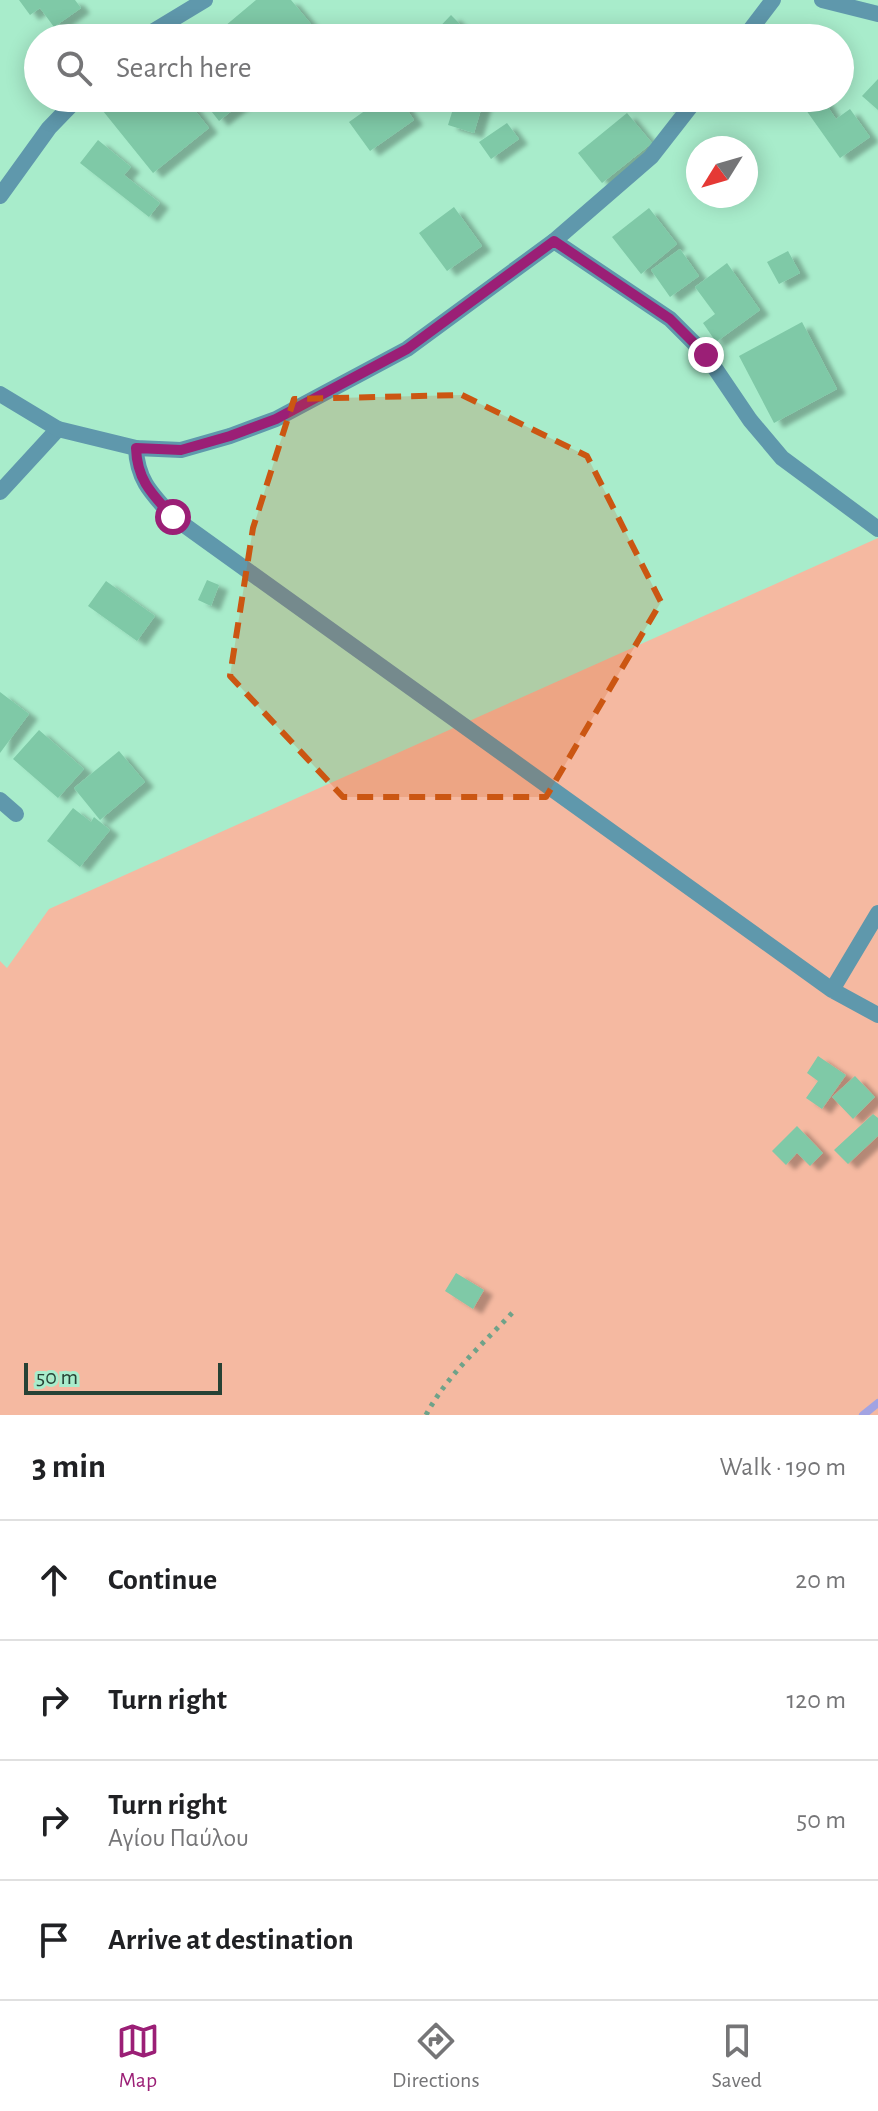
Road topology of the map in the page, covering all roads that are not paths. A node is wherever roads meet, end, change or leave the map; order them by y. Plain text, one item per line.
1 (205, 0) edge
2 (773, 0) edge
3 (822, 0) edge
4 (878, 14) edge
5 (165, 24) edge
6 (755, 24) edge
7 (64, 112) edge
8 (686, 112) edge
9 (0, 196) edge
10 (554, 241) junction
11 (0, 394) edge
12 (58, 429) junction
13 (136, 448) junction
14 (0, 492) edge
15 (878, 529) edge
16 (0, 800) edge
17 (16, 814) dead end
18 (878, 913) edge
19 (832, 990) junction
20 (878, 1015) edge

1 - 5 street
2 - 6 street
3 - 4 street
7 - 9 street
8 - 10 street
10 - 13 street
10 - 15 street
11 - 12 street
12 - 13 street
12 - 14 street
13 - 19 street
16 - 17 street
18 - 19 street
19 - 20 street

